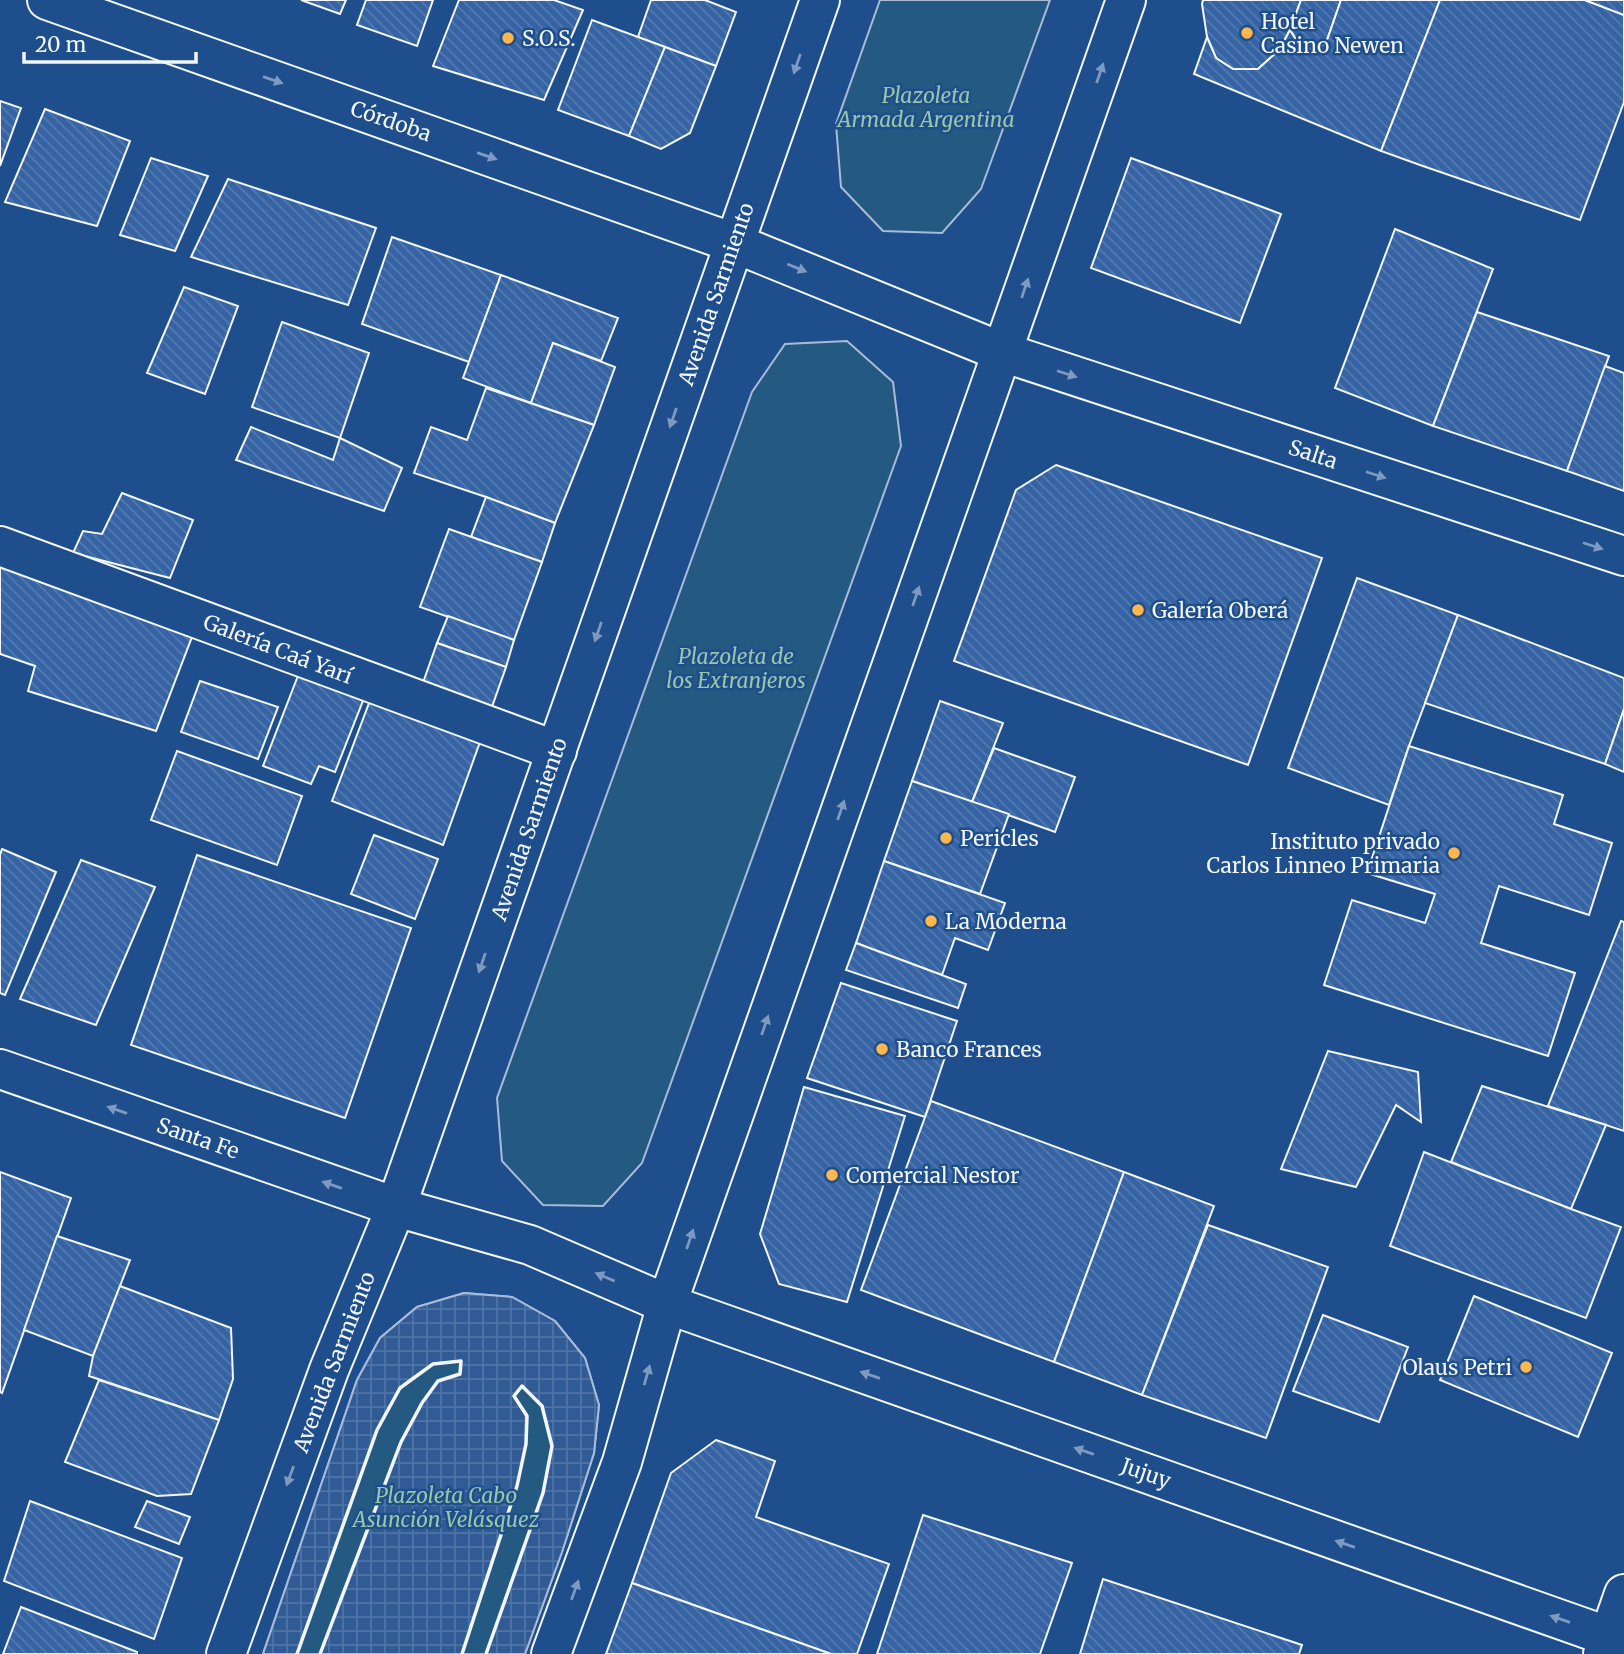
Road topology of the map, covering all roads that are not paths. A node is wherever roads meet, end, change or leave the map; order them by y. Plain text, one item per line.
1 (47, 0) edge
2 (820, 0) edge
3 (1126, 0) edge
4 (734, 243) junction
5 (1002, 352) junction
6 (0, 546) edge
7 (1624, 556) edge
8 (557, 751) junction
9 (0, 1069) edge
10 (396, 1207) junction
11 (667, 1304) junction
12 (1624, 1594) edge
13 (1612, 1644) edge
14 (226, 1654) edge
15 (551, 1654) edge

1 -> 4 street, Córdoba
2 -> 4 street, Avenida Sarmiento
5 -> 3 street
4 -> 5 street, Córdoba
4 -> 8 street, Avenida Sarmiento
5 -> 7 street, Salta
11 -> 5 street
6 - 8 street, Galería Caá Yarí
8 -> 10 street, Avenida Sarmiento
10 -> 9 street, Santa Fe
11 -> 10 street, Santa Fe
10 -> 14 street, Avenida Sarmiento
13 -> 11 street, Jujuy
15 -> 11 street
12 - 13 street

